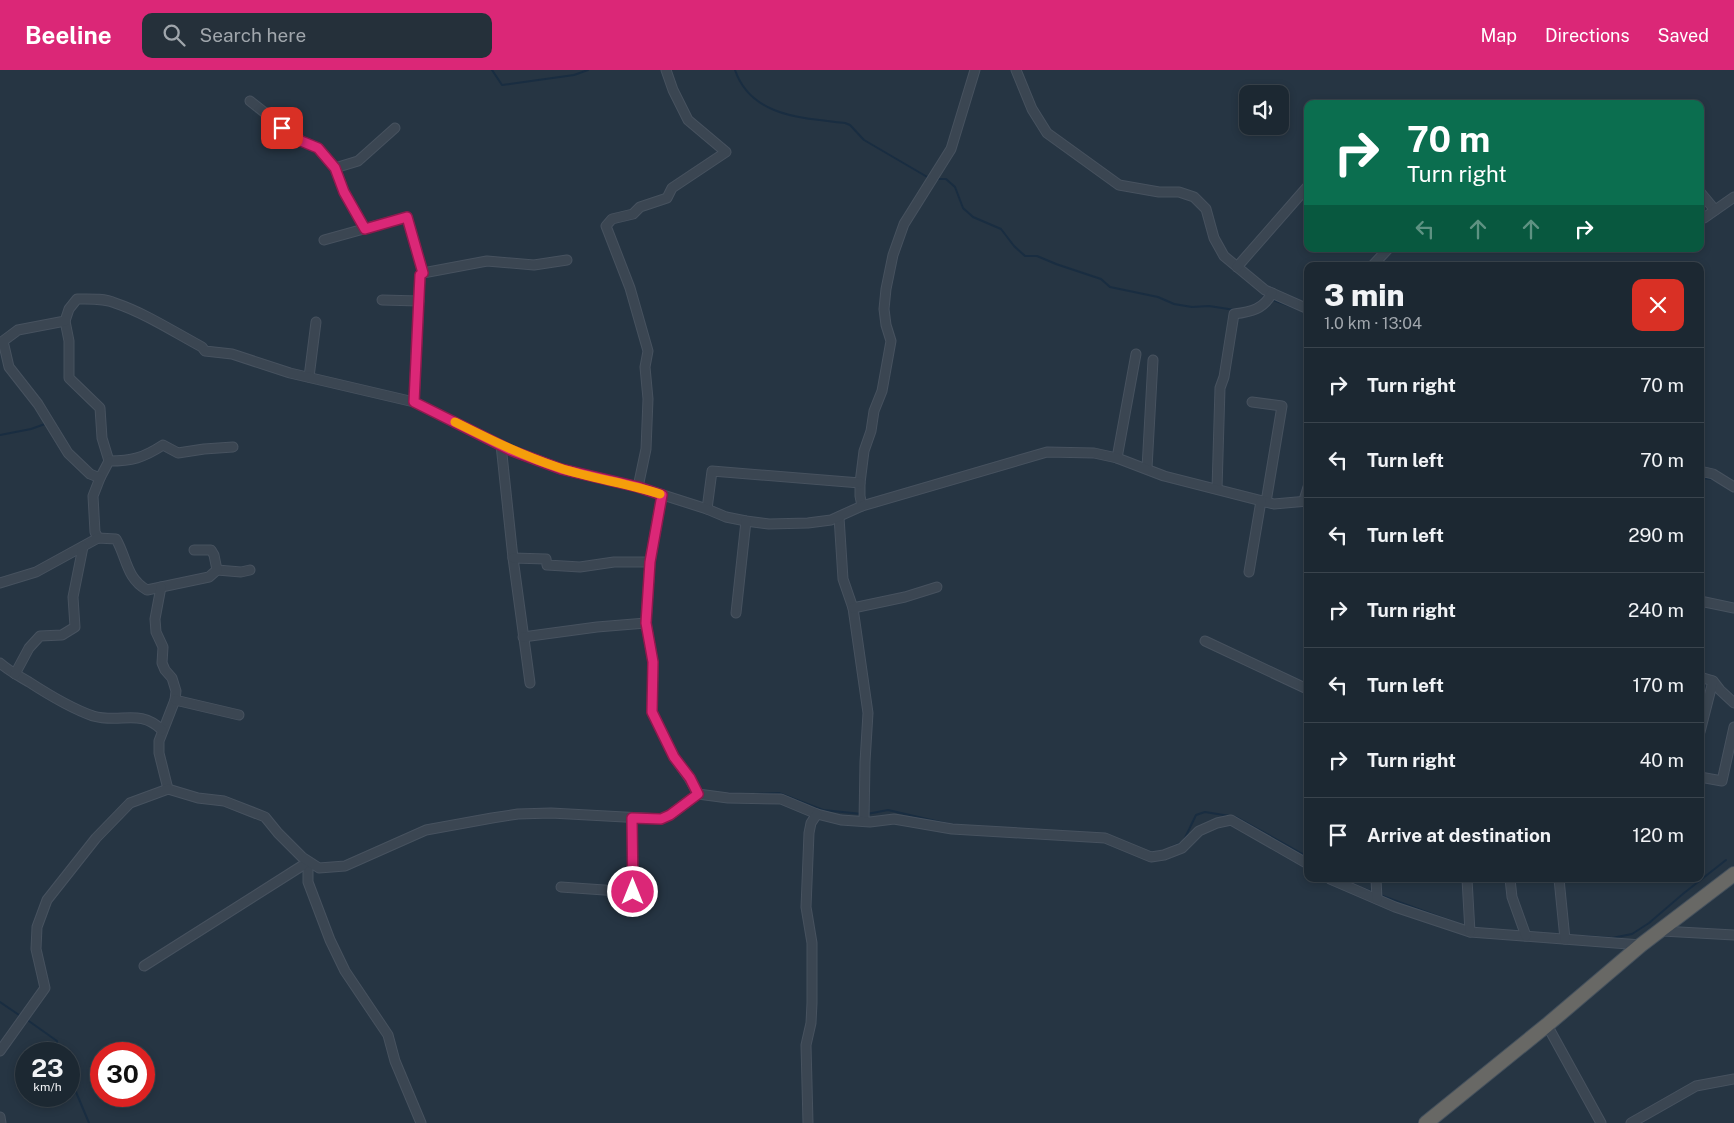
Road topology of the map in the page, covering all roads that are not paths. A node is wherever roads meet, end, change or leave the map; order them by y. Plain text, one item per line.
1 (666, 70) edge
2 (975, 70) edge
3 (1016, 70) edge
4 (250, 101) dead end
5 (395, 128) dead end
6 (335, 168) junction
7 (1304, 191) edge
8 (1704, 197) edge
9 (1734, 197) edge
10 (1715, 210) junction
11 (1704, 218) dead end
12 (365, 229) junction
13 (324, 240) dead end
14 (1385, 252) edge
15 (567, 260) dead end
16 (1376, 262) edge
17 (1237, 267) junction
18 (423, 273) junction
19 (1272, 293) junction
20 (382, 300) dead end
21 (419, 301) junction
22 (1304, 307) edge
23 (65, 321) junction
24 (316, 322) dead end
25 (1136, 354) dead end
26 (1153, 360) dead end
27 (308, 377) junction
28 (414, 402) junction
29 (1252, 402) dead end
30 (500, 445) junction
31 (233, 447) dead end
32 (1117, 458) junction
33 (109, 461) junction
34 (1147, 468) junction
35 (1704, 472) edge
36 (100, 478) junction
37 (860, 483) junction
38 (638, 487) junction
39 (1734, 487) edge
40 (1217, 489) junction
41 (662, 495) junction
42 (1263, 501) junction
43 (1304, 501) edge
44 (862, 506) junction
45 (707, 509) junction
46 (839, 517) junction
47 (746, 522) junction
48 (98, 538) junction
49 (83, 547) junction
50 (194, 550) dead end
51 (513, 558) junction
52 (650, 562) junction
53 (217, 570) junction
54 (250, 570) dead end
55 (1249, 572) dead end
56 (0, 583) edge
57 (937, 587) dead end
58 (161, 588) junction
59 (1704, 602) edge
60 (853, 608) junction
61 (1734, 608) edge
62 (736, 613) dead end
63 (646, 623) junction
64 (523, 638) junction
65 (1206, 640) dead end
66 (0, 663) edge
67 (15, 674) junction
68 (1704, 678) edge
69 (1713, 681) junction
70 (530, 683) dead end
71 (1304, 688) edge
72 (175, 700) junction
73 (1734, 703) edge
74 (240, 715) dead end
75 (1704, 716) edge
76 (1734, 727) edge
77 (162, 730) junction
78 (1704, 778) edge
79 (168, 789) junction
80 (698, 794) junction
81 (817, 814) junction
82 (632, 818) junction
83 (864, 821) junction
84 (308, 862) junction
85 (1304, 862) edge
86 (1734, 874) edge
87 (1337, 882) edge
88 (1376, 882) edge
89 (1467, 882) edge
90 (1510, 882) edge
91 (1558, 882) edge
92 (561, 887) dead end
93 (1377, 899) junction
94 (1662, 931) junction
95 (1470, 932) junction
96 (1734, 935) edge
97 (1526, 936) junction
98 (1565, 939) junction
99 (1641, 945) junction
100 (144, 966) dead end
101 (1547, 1025) junction
102 (0, 1051) edge
103 (1734, 1080) edge
104 (0, 1117) edge
105 (1, 1123) edge
106 (421, 1123) edge
107 (808, 1123) edge
108 (1426, 1123) edge
109 (1601, 1123) edge
110 (1631, 1123) edge

1 - 38 street
2 - 37 street
3 - 17 street
4 - 6 street
5 - 6 street
6 - 12 street
7 - 17 street
8 - 10 street
9 - 10 street
10 - 11 street
12 - 13 street
12 - 18 street
14 - 16 street
15 - 18 street
17 - 19 street
18 - 21 street
19 - 22 street
19 - 40 street
20 - 21 street
21 - 28 street
23 - 27 street
23 - 33 street
23 - 36 street
24 - 27 street
25 - 32 street
26 - 34 street
27 - 28 street
28 - 30 street
29 - 42 street
30 - 38 street
30 - 51 street
31 - 33 street
32 - 34 street
32 - 44 street
33 - 36 street
34 - 40 street
35 - 39 street
36 - 48 street
37 - 44 street
37 - 45 street
38 - 41 street
40 - 42 street
41 - 45 street
41 - 52 street
42 - 43 street
42 - 55 street
44 - 46 street
45 - 47 street
46 - 47 street
46 - 60 street
47 - 62 street
48 - 49 street
48 - 58 street
49 - 56 street
49 - 67 street
50 - 53 street
51 - 52 street
51 - 64 street
52 - 63 street
53 - 54 street
53 - 58 street
57 - 60 street
58 - 72 street
59 - 61 street
60 - 83 street
63 - 64 street
63 - 80 street
64 - 70 street
65 - 71 street
66 - 67 street
67 - 77 street
68 - 69 street
69 - 73 street
69 - 75 street
72 - 74 street
72 - 77 street
76 - 78 street
77 - 79 street
79 - 84 street
79 - 102 street
80 - 81 street
80 - 82 street
81 - 83 street
81 - 107 street
82 - 84 street
82 - 92 street
83 - 85 street
84 - 100 street
84 - 106 street
86 - 94 highway
87 - 93 street
88 - 93 street
89 - 95 street
90 - 97 street
91 - 98 street
93 - 95 street
94 - 96 street
94 - 99 highway
95 - 97 street
97 - 98 street
98 - 99 street
99 - 101 highway
101 - 108 highway
101 - 109 street
103 - 110 street
104 - 105 street

